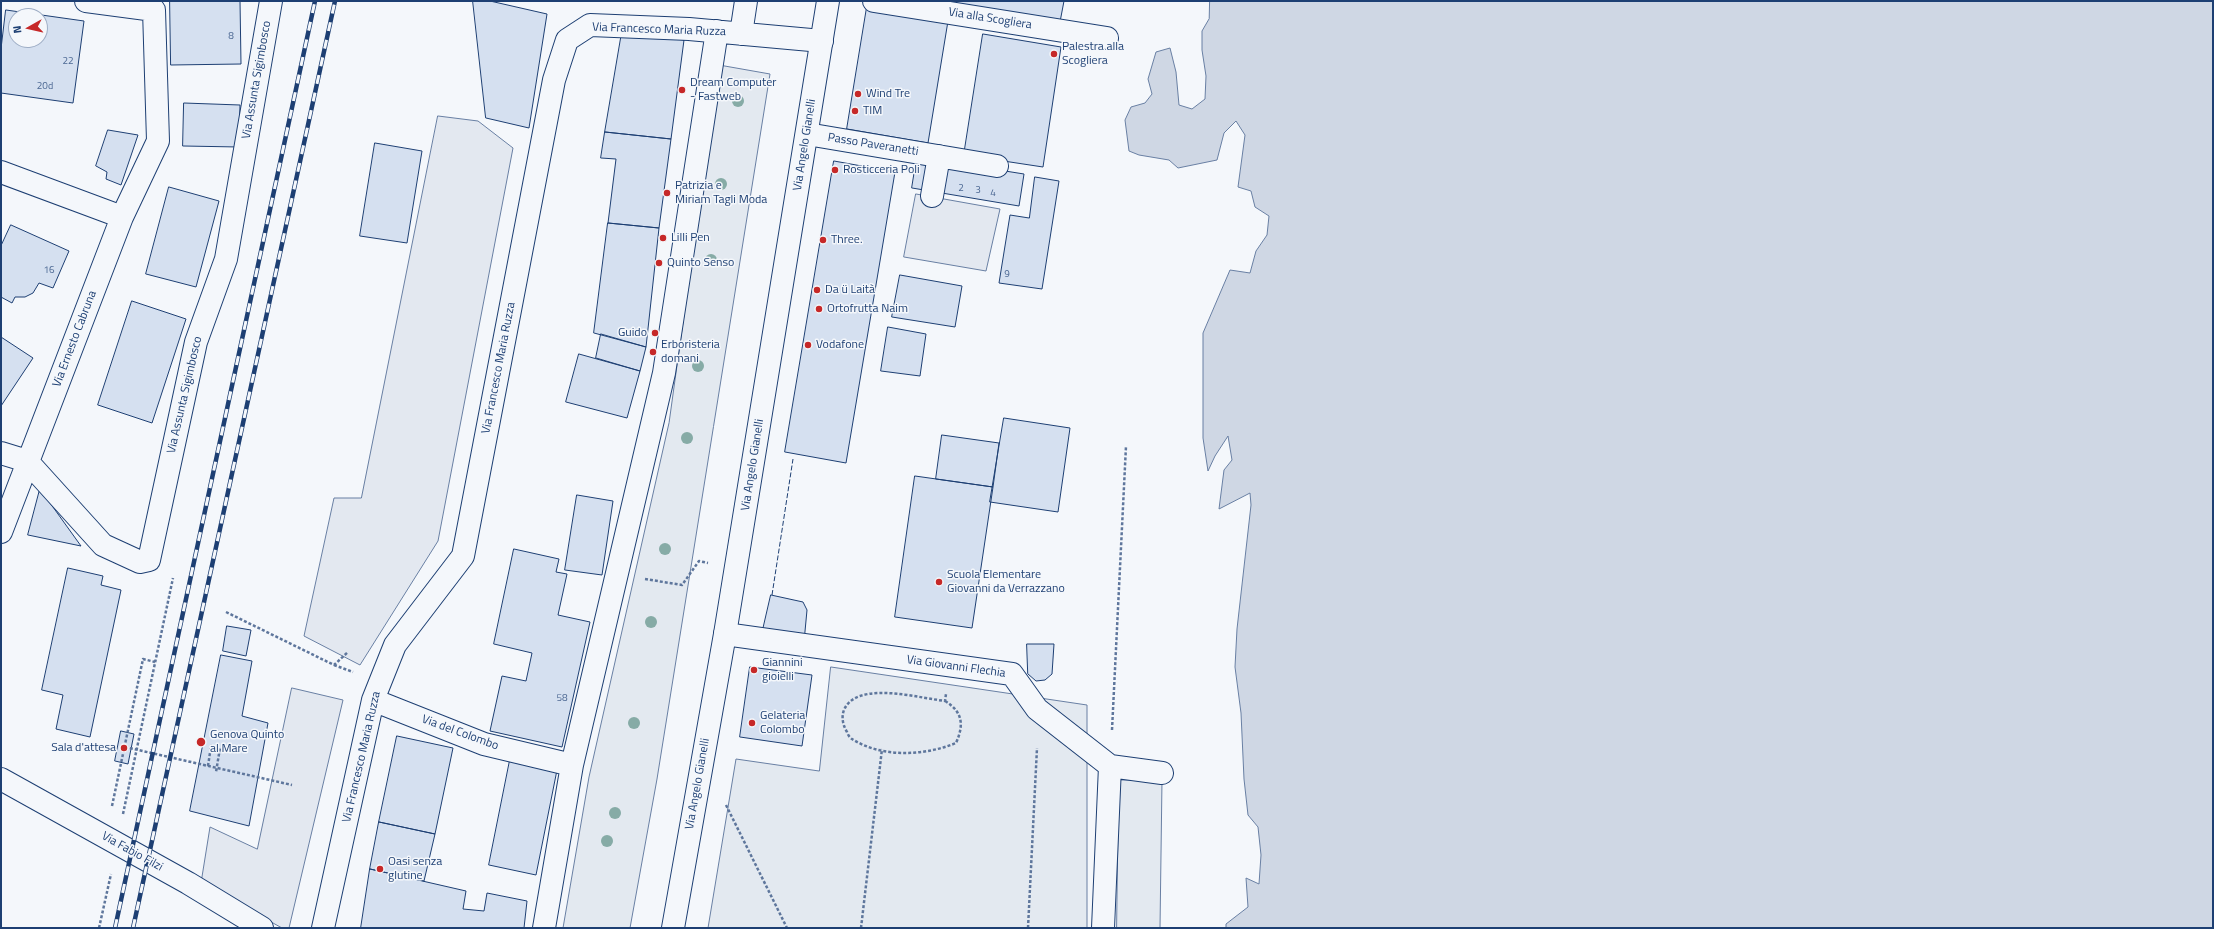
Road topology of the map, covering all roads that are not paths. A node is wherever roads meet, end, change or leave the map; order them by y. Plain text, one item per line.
1 (86, 1) edge
2 (271, 1) edge
3 (746, 1) edge
4 (828, 1) edge
5 (874, 1) edge
6 (154, 5) edge
7 (717, 31) junction
8 (741, 34) junction
9 (1106, 38) dead end
10 (822, 42) junction
11 (807, 134) junction
12 (939, 156) junction
13 (997, 166) dead end
14 (1, 172) edge
15 (932, 196) dead end
16 (122, 217) junction
17 (1, 452) edge
18 (27, 461) junction
19 (1, 532) edge
20 (725, 634) junction
21 (373, 700) junction
22 (572, 765) junction
23 (1110, 766) junction
24 (1162, 773) dead end
25 (1, 779) edge
26 (262, 928) edge
27 (323, 928) edge
28 (544, 928) edge
29 (673, 928) edge
30 (1103, 928) edge

1 - 6 street, Via Ernesto Cabruna
2 - 18 street, Via Assunta Sigimbosco
3 - 8 street
4 - 10 street, Via Angelo Gianelli
5 - 9 street, Via alla Scogliera
6 - 16 street, Via Ernesto Cabruna
7 - 8 street, Via Francesco Maria Ruzza
7 - 21 street, Via Francesco Maria Ruzza
7 - 22 street
8 - 10 street, Via Francesco Maria Ruzza
10 - 11 street, Via Angelo Gianelli
11 - 12 street, Passo Paveranetti
11 - 20 street, Via Angelo Gianelli
12 - 13 street, Passo Paveranetti
12 - 15 street
14 - 16 street
16 - 18 street, Via Ernesto Cabruna
17 - 18 street
18 - 19 street, Via Ernesto Cabruna
20 - 23 street, Via Giovanni Flechia
20 - 29 street, Via Angelo Gianelli
21 - 22 street, Via del Colombo
21 - 27 street, Via Francesco Maria Ruzza
22 - 28 street
23 - 24 street
23 - 30 street
25 - 26 street, Via Fabio Filzi

